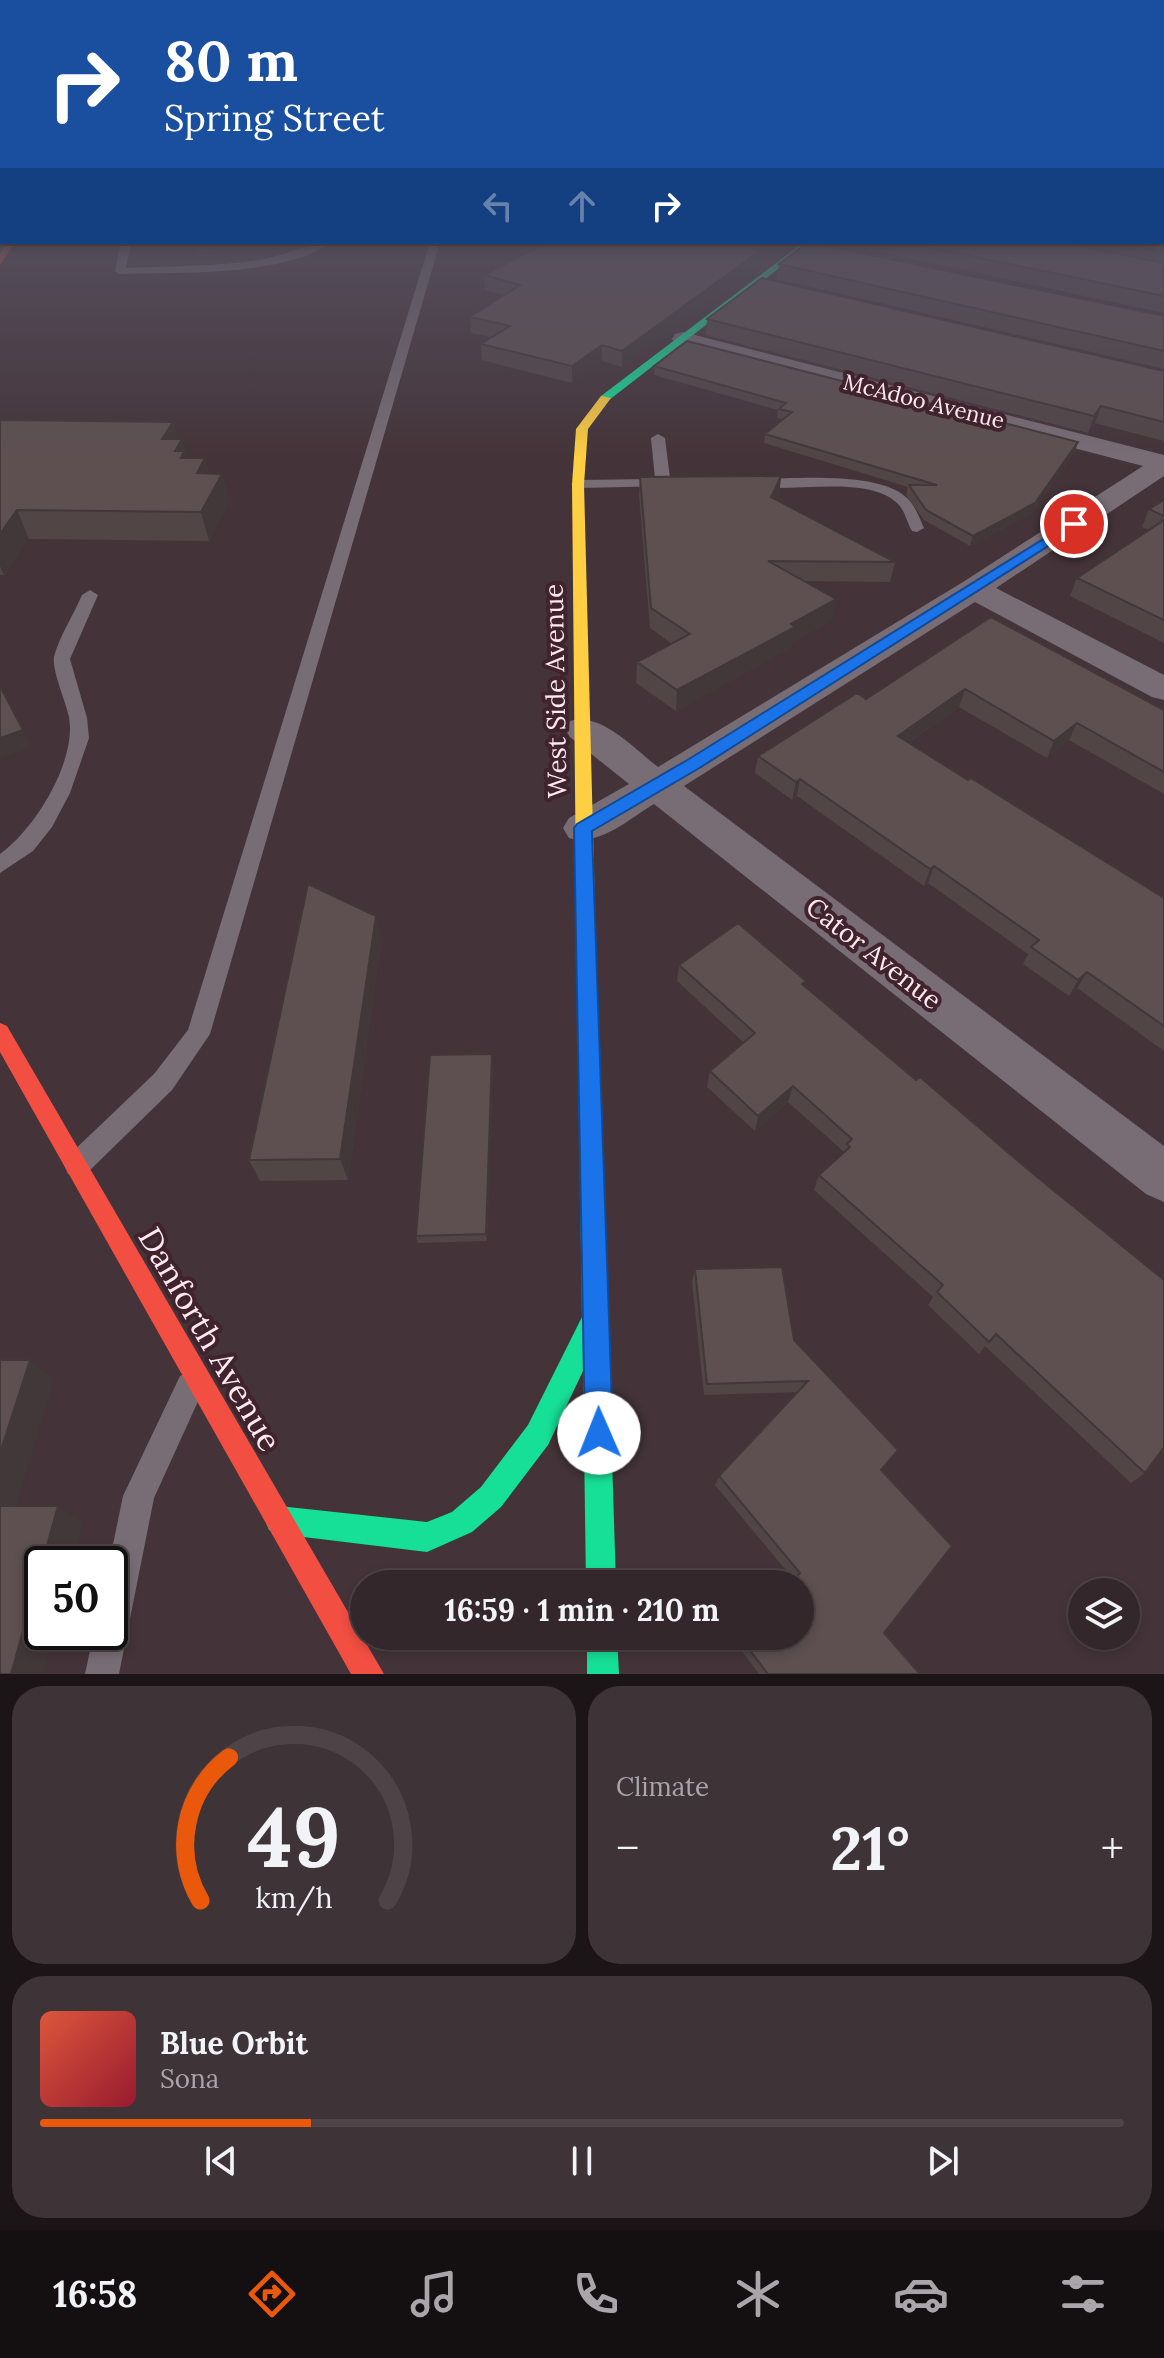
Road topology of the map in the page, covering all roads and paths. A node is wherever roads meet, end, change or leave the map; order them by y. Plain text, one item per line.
1 (417, 302) edge
2 (741, 302) edge
3 (683, 339) junction
4 (658, 438) dead end
5 (1164, 464) edge
6 (735, 483) edge
7 (578, 484) junction
8 (917, 528) dead end
9 (974, 589) junction
10 (90, 595) dead end
11 (1164, 689) edge
12 (583, 729) junction
13 (658, 785) junction
14 (583, 828) junction
15 (0, 865) edge
16 (0, 1032) edge
17 (10, 1076) edge
18 (77, 1165) junction
19 (1164, 1177) edge
20 (597, 1312) junction
21 (195, 1376) junction
22 (279, 1520) junction
23 (601, 1570) edge
24 (602, 1650) edge
25 (102, 1674) edge
26 (368, 1674) edge
27 (603, 1674) edge

1 - 18 lane
2 - 3 main road, West Side Avenue
3 - 5 street, McAdoo Avenue
3 - 7 main road, West Side Avenue
4 - 7 lane
5 - 9 street
6 - 8 lane
7 - 12 main road, West Side Avenue
9 - 11 street
9 - 13 street
10 - 15 lane
12 - 13 street, Cator Avenue
12 - 14 main road, West Side Avenue
13 - 14 street
13 - 19 street, Cator Avenue
14 - 20 main road, West Side Avenue
16 - 17 main road, Danforth Avenue
17 - 18 main road, Danforth Avenue
18 - 21 main road, Danforth Avenue
20 - 22 main road
20 - 23 main road, West Side Avenue
21 - 22 main road, Danforth Avenue
21 - 25 lane
22 - 26 main road, Danforth Avenue
24 - 27 main road

